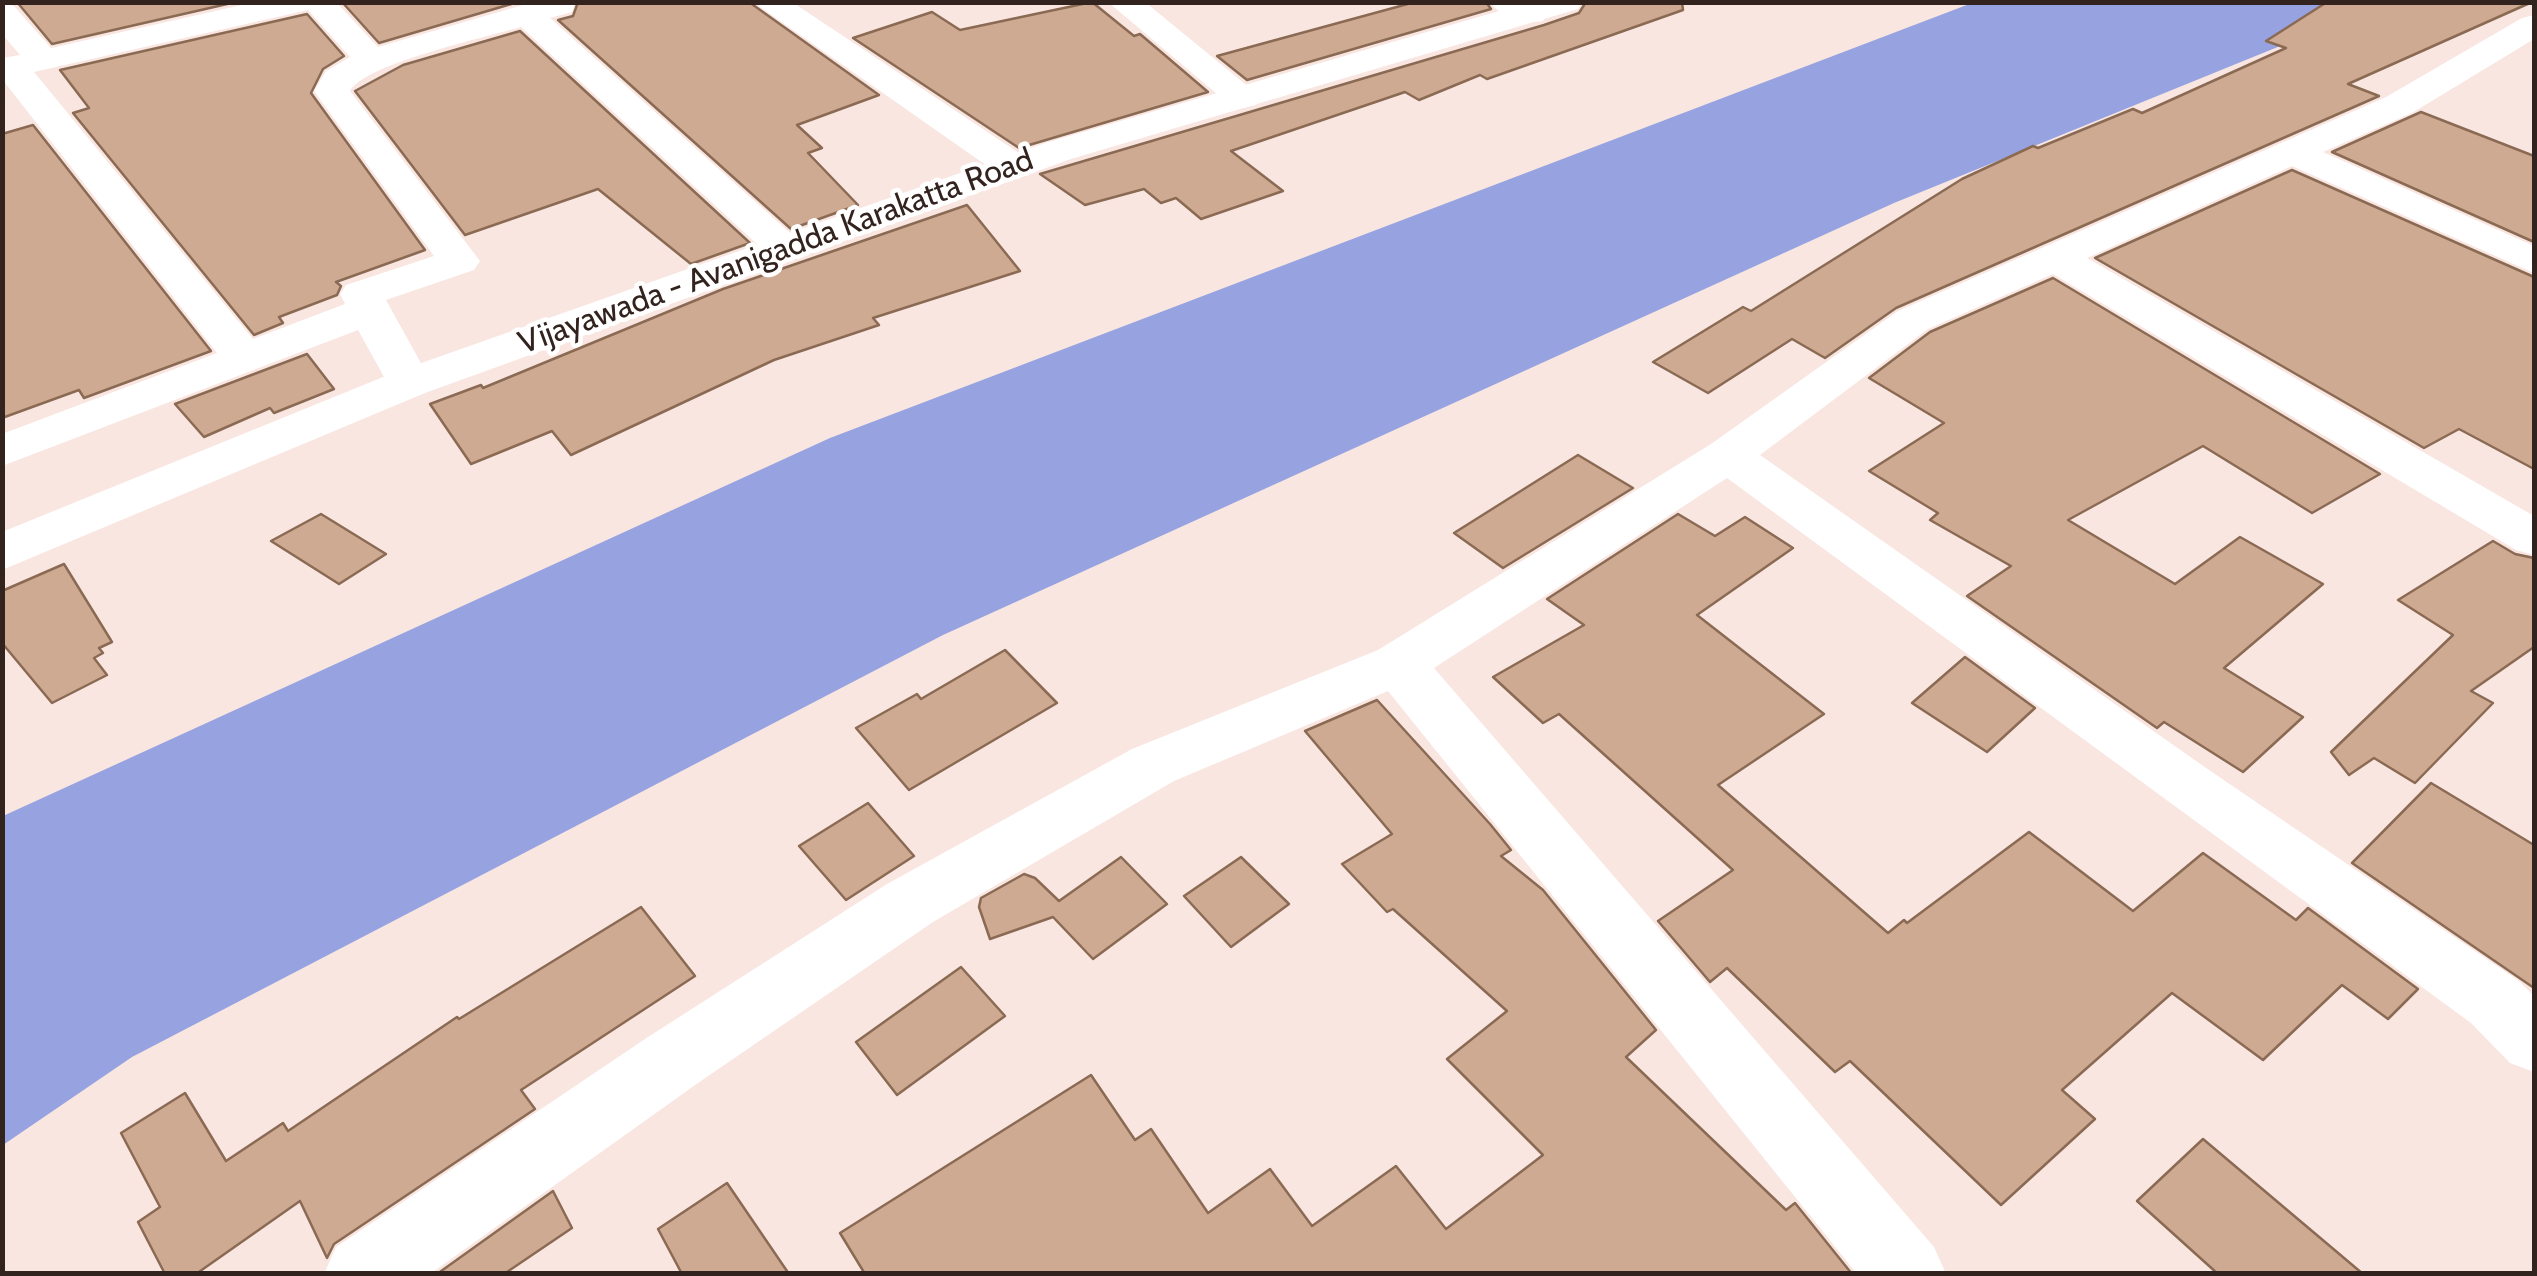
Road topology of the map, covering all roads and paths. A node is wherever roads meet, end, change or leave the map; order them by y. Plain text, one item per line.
1 (301, 2) edge
2 (318, 2) edge
3 (568, 2) edge
4 (769, 2) edge
5 (1124, 2) edge
6 (1534, 6) edge
7 (2, 13) edge
8 (527, 15) junction
9 (2534, 25) edge
10 (371, 60) junction
11 (18, 65) edge
12 (1243, 97) junction
13 (2291, 152) junction
14 (1014, 167) junction
15 (786, 248) junction
16 (2052, 256) junction
17 (2534, 261) edge
18 (370, 310) junction
19 (245, 358) junction
20 (408, 383) junction
21 (2, 450) edge
22 (1728, 456) junction
23 (2534, 538) edge
24 (2, 552) edge
25 (1398, 664) junction
26 (2534, 1041) edge
27 (363, 1274) edge
28 (1908, 1274) edge

1 - 11 street
2 - 10 street
3 - 8 street
4 - 14 street
5 - 12 street
6 - 12 street, Vijayawada - Avanigadda Karakatta Road
7 - 11 street
8 - 10 street
8 - 15 street
9 - 13 street
10 - 18 street
11 - 19 street
12 - 14 street, Vijayawada - Avanigadda Karakatta Road
13 - 16 street
13 - 17 street
14 - 15 street, Vijayawada - Avanigadda Karakatta Road
15 - 20 street, Vijayawada - Avanigadda Karakatta Road
16 - 22 street
16 - 23 street
18 - 19 street
18 - 20 street
19 - 21 street
20 - 24 street, Vijayawada - Avanigadda Karakatta Road
22 - 25 street
22 - 26 street
25 - 27 street
25 - 28 street

